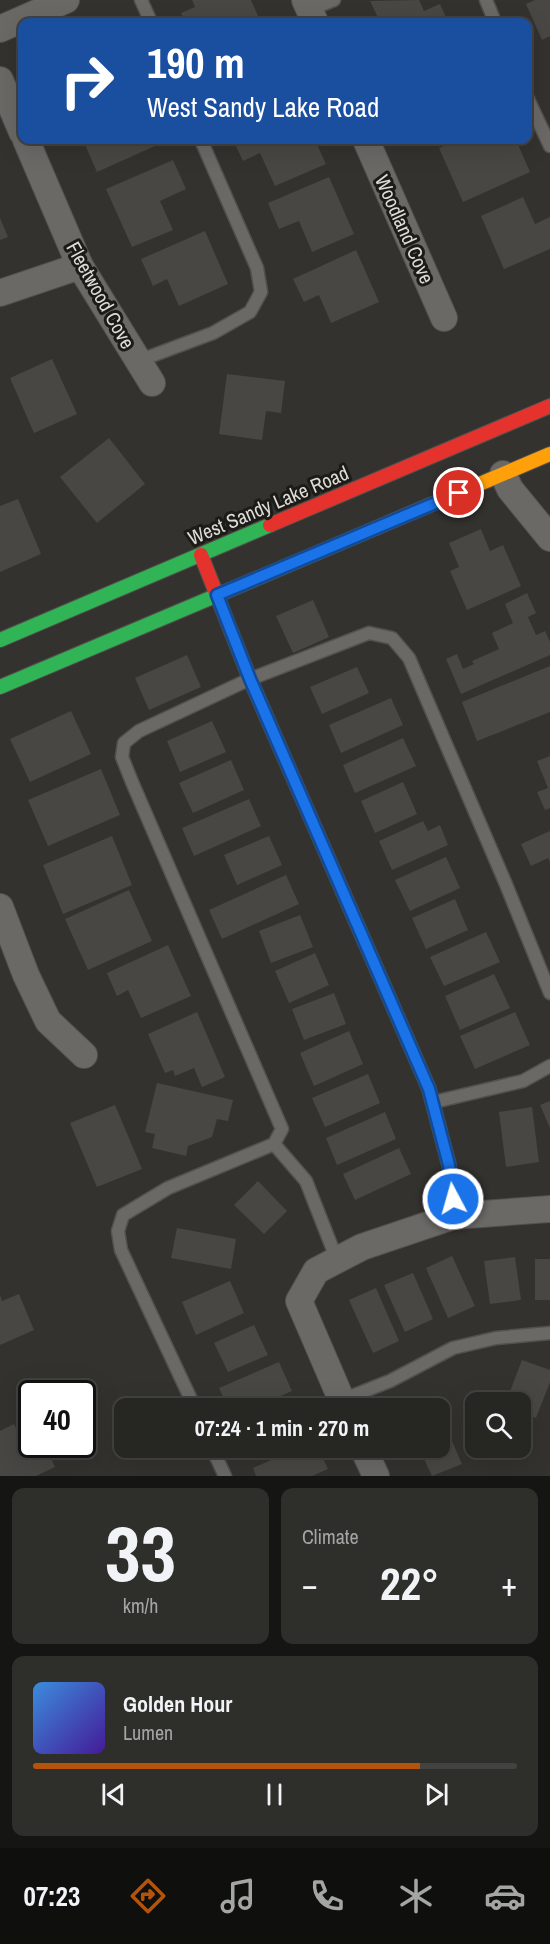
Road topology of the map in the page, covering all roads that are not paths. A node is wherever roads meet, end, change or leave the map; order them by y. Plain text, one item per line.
1 (66, 0) edge
2 (141, 0) edge
3 (334, 0) edge
4 (486, 0) edge
5 (310, 11) edge
6 (26, 18) edge
7 (149, 18) edge
8 (493, 18) edge
9 (18, 22) edge
10 (0, 30) edge
11 (0, 80) edge
12 (532, 108) edge
13 (18, 123) edge
14 (28, 144) edge
15 (203, 144) edge
16 (368, 144) edge
17 (550, 146) edge
18 (80, 266) junction
19 (0, 293) edge
20 (444, 318) dead end
21 (138, 361) junction
22 (152, 383) dead end
23 (550, 406) edge
24 (550, 454) edge
25 (503, 474) junction
26 (550, 538) edge
27 (201, 555) junction
28 (217, 595) junction
29 (0, 640) edge
30 (250, 679) junction
31 (0, 687) edge
32 (0, 906) edge
33 (550, 993) edge
34 (84, 1054) dead end
35 (550, 1066) edge
36 (433, 1102) junction
37 (274, 1144) junction
38 (550, 1209) edge
39 (454, 1216) junction
40 (337, 1260) junction
41 (550, 1333) edge
42 (190, 1398) edge
43 (340, 1398) edge
44 (355, 1398) edge
45 (217, 1458) edge
46 (368, 1458) edge
47 (225, 1476) edge
48 (376, 1476) edge

1 - 6 street
2 - 7 lane
3 - 5 lane
4 - 8 lane
9 - 10 street
11 - 13 street
12 - 17 lane
14 - 18 street, Fleetwood Cove
15 - 21 lane
16 - 20 street, Woodland Cove
18 - 19 street
18 - 21 street, Fleetwood Cove
21 - 22 street, Fleetwood Cove
23 - 27 main road, West Sandy Lake Road
24 - 25 main road
25 - 26 street
25 - 28 main road
27 - 28 main road
27 - 29 main road, West Sandy Lake Road
28 - 30 main road
28 - 31 main road
30 - 33 lane
30 - 36 main road
30 - 37 lane
32 - 34 street
35 - 36 lane
36 - 39 main road
37 - 40 lane
37 - 42 lane
38 - 39 street
39 - 40 street
40 - 43 street
41 - 44 lane
45 - 47 lane
46 - 48 street

